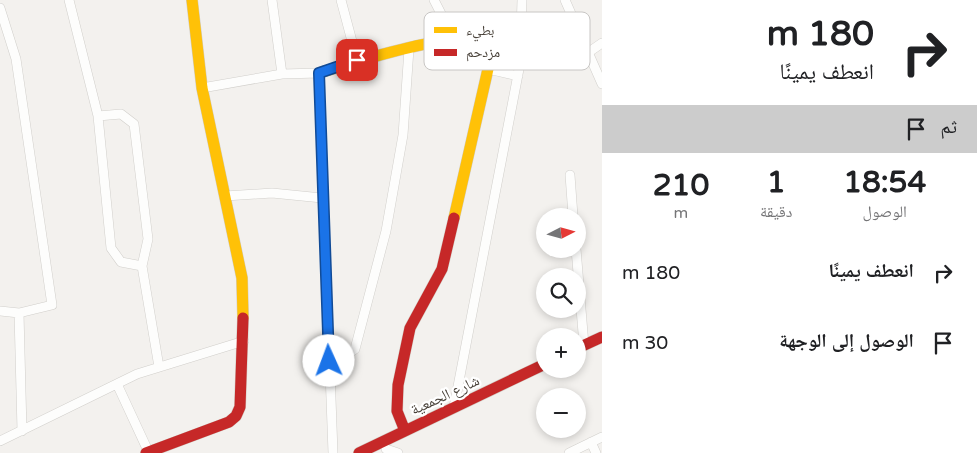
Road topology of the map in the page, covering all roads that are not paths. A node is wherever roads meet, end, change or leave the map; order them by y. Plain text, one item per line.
1 (69, 0) edge
2 (192, 0) edge
3 (272, 0) edge
4 (341, 0) edge
5 (434, 0) edge
6 (565, 0) edge
7 (0, 8) edge
8 (440, 12) edge
9 (571, 12) edge
10 (602, 43) edge
11 (424, 47) edge
12 (409, 50) junction
13 (590, 51) edge
14 (590, 54) edge
15 (357, 60) junction
16 (488, 70) edge
17 (492, 70) edge
18 (518, 70) edge
19 (319, 73) junction
20 (282, 74) junction
21 (518, 76) junction
22 (602, 84) edge
23 (202, 88) junction
24 (98, 116) junction
25 (570, 176) dead end
26 (224, 196) junction
27 (322, 198) junction
28 (572, 208) edge
29 (576, 258) edge
30 (142, 266) junction
31 (0, 311) edge
32 (19, 313) junction
33 (580, 328) edge
34 (602, 337) edge
35 (244, 341) junction
36 (586, 345) edge
37 (329, 361) junction
38 (158, 367) junction
39 (536, 368) edge
40 (116, 384) junction
41 (454, 407) junction
42 (405, 430) junction
43 (22, 431) junction
44 (602, 437) edge
45 (0, 441) edge
46 (591, 442) junction
47 (385, 448) edge
48 (148, 452) edge
49 (333, 453) edge
50 (359, 453) edge
51 (398, 453) edge
52 (569, 453) edge
53 (596, 453) edge

1 - 24 street
2 - 23 street
3 - 20 street
4 - 15 street
5 - 8 street
6 - 9 street
7 - 32 street
10 - 13 street
11 - 12 street
12 - 15 street
12 - 37 street
14 - 22 street
15 - 19 street
16 - 42 street
17 - 21 street
18 - 21 street
19 - 20 street
19 - 27 street
20 - 23 street
21 - 41 street
23 - 26 street
24 - 30 street
24 - 30 street
25 - 28 street
26 - 27 street
26 - 35 street
27 - 37 street
29 - 33 street
30 - 38 street
31 - 32 street
32 - 43 street
34 - 36 street
35 - 38 street
35 - 48 street
37 - 49 street
38 - 40 street
39 - 41 street, شارع الجمعية
40 - 43 street
40 - 48 street
41 - 42 street, شارع الجمعية
42 - 47 street, شارع الجمعية
43 - 45 street
44 - 46 street
46 - 52 street
46 - 53 street
47 - 50 street, شارع الجمعية
47 - 51 street

